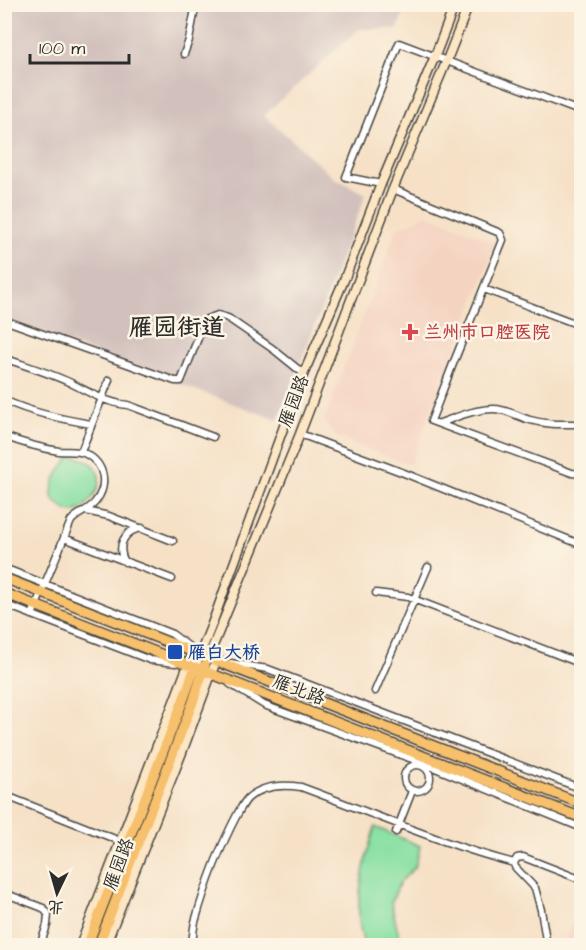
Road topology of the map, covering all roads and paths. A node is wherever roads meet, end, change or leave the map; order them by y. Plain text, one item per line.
1 (196, 4) edge
2 (455, 4) edge
3 (469, 4) edge
4 (184, 54) dead end
5 (435, 56) junction
6 (447, 60) junction
7 (582, 112) edge
8 (381, 184) junction
9 (393, 189) junction
10 (484, 289) junction
11 (4, 320) edge
12 (582, 326) edge
13 (4, 358) edge
14 (12, 361) junction
15 (4, 366) edge
16 (304, 374) junction
17 (109, 380) dead end
18 (101, 399) junction
19 (4, 400) edge
20 (439, 423) junction
21 (92, 424) junction
22 (582, 424) edge
23 (300, 434) junction
24 (4, 436) edge
25 (213, 437) dead end
26 (81, 452) junction
27 (582, 474) edge
28 (86, 511) junction
29 (142, 528) junction
30 (64, 538) junction
31 (173, 541) dead end
32 (582, 545) edge
33 (126, 562) junction
34 (428, 567) dead end
35 (4, 568) edge
36 (4, 578) edge
37 (172, 579) dead end
38 (43, 588) junction
39 (4, 593) edge
40 (376, 593) dead end
41 (414, 599) junction
42 (4, 604) edge
43 (35, 605) junction
44 (32, 615) junction
45 (204, 656) junction
46 (582, 664) edge
47 (200, 669) junction
48 (375, 691) dead end
49 (432, 745) junction
50 (424, 762) junction
51 (582, 789) edge
52 (412, 791) junction
53 (4, 795) edge
54 (582, 804) edge
55 (582, 818) edge
56 (399, 824) junction
57 (582, 828) edge
58 (396, 832) dead end
59 (120, 841) junction
60 (514, 863) junction
61 (582, 880) edge
62 (4, 893) edge
63 (40, 945) edge
64 (80, 945) edge
65 (87, 945) edge
66 (98, 945) edge
67 (105, 945) edge
68 (192, 945) edge
69 (547, 945) edge

1 - 4 street
2 - 5 main road, 雁园路
3 - 6 main road, 雁园路
5 - 6 street
5 - 8 main road, 雁园路
5 - 8 street
6 - 7 street
6 - 9 main road, 雁园路
8 - 9 main road
8 - 16 main road, 雁园路
9 - 10 street
9 - 23 main road, 雁园路
10 - 12 street
10 - 20 street
11 - 16 street
13 - 14 street
14 - 15 street
14 - 18 street
16 - 45 main road, 雁园路
17 - 18 street
18 - 21 street
18 - 25 street
19 - 21 street
20 - 22 street
20 - 27 street
21 - 26 street
23 - 32 street
23 - 45 main road, 雁园路
24 - 26 street
26 - 28 street
28 - 29 street
28 - 30 street
29 - 31 street
29 - 33 street
30 - 33 street
30 - 38 street
33 - 37 street
34 - 41 street
35 - 38 street
36 - 38 main road, 雁北路
38 - 43 street
38 - 45 main road, 雁北路
39 - 43 main road, 雁北路
40 - 41 street
41 - 46 street
41 - 48 street
42 - 44 street
43 - 44 street
43 - 47 main road, 雁北路
44 - 47 street
45 - 47 main road, 雁园路
45 - 47 main road, 雁园路
45 - 49 main road, 雁北路
45 - 51 street
47 - 50 main road, 雁北路
47 - 59 main road, 雁园路
47 - 65 main road, 雁园路
47 - 66 main road, 雁园路
47 - 67 main road, 雁园路
49 - 50 street
49 - 54 main road, 雁北路
50 - 52 street
50 - 52 street
50 - 55 main road, 雁北路
50 - 57 street
52 - 56 street
53 - 59 street
56 - 58 street
56 - 60 street
56 - 68 street
59 - 64 main road, 雁园路
60 - 61 street
60 - 69 street
62 - 63 street

